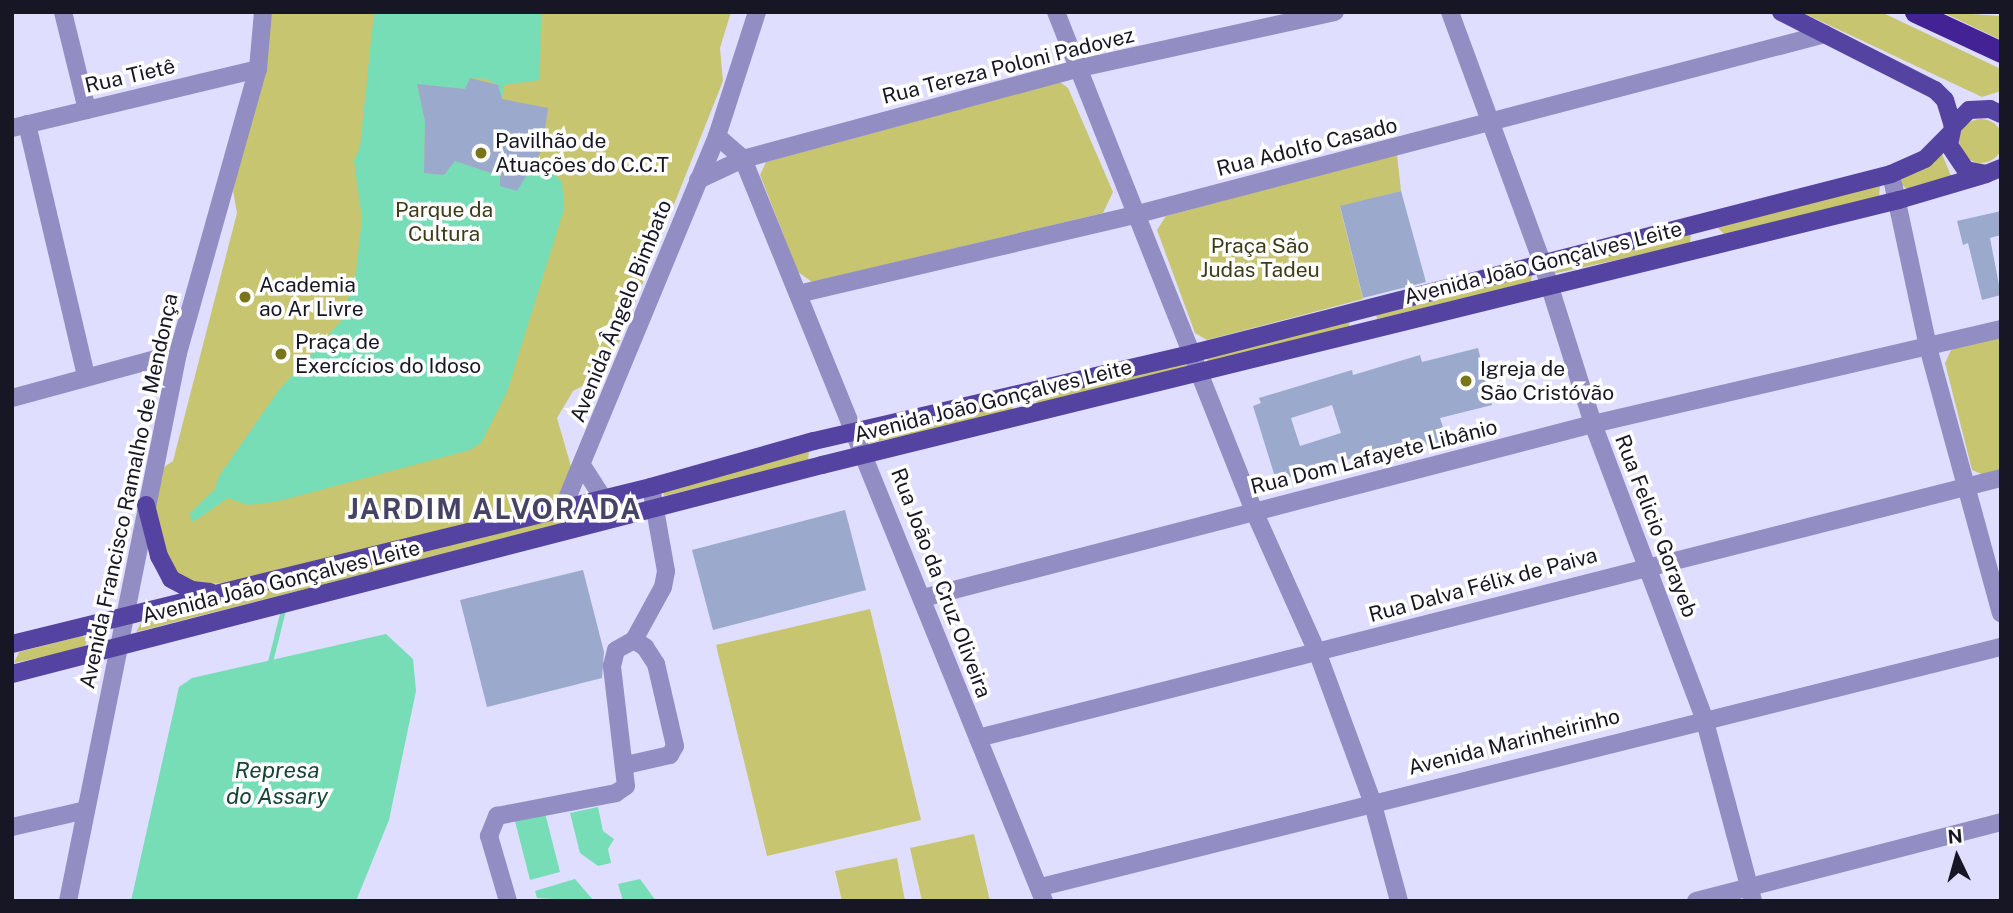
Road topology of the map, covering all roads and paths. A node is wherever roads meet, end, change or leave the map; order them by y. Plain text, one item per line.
1 (63, 12) edge
2 (263, 12) edge
3 (757, 12) edge
4 (1056, 12) edge
5 (1335, 12) edge
6 (1450, 12) edge
7 (1781, 12) edge
8 (1915, 12) edge
9 (1825, 34) junction
10 (2001, 52) edge
11 (1080, 68) junction
12 (258, 69) junction
13 (2001, 103) edge
14 (1980, 108) junction
15 (86, 110) junction
16 (2001, 114) edge
17 (1490, 124) junction
18 (19, 126) edge
19 (1951, 130) junction
20 (717, 136) junction
21 (743, 159) junction
22 (1996, 170) edge
23 (1891, 174) junction
24 (698, 180) junction
25 (1899, 200) junction
26 (1138, 214) junction
27 (1706, 220) junction
28 (1712, 245) junction
29 (1542, 262) junction
30 (1548, 286) junction
31 (798, 293) junction
32 (1364, 308) junction
33 (1370, 328) junction
34 (2001, 329) edge
35 (1928, 346) junction
36 (178, 353) junction
37 (1194, 353) junction
38 (1201, 372) junction
39 (86, 376) junction
40 (1020, 394) junction
41 (12, 398) edge
42 (1025, 418) junction
43 (1593, 424) junction
44 (856, 431) junction
45 (814, 441) junction
46 (867, 456) junction
47 (822, 465) junction
48 (583, 467) junction
49 (2001, 478) edge
50 (651, 487) junction
51 (1963, 487) junction
52 (603, 498) junction
53 (146, 505) junction
54 (563, 508) junction
55 (657, 509) junction
56 (1254, 510) junction
57 (1648, 564) junction
58 (220, 593) junction
59 (923, 598) junction
60 (2001, 613) edge
61 (122, 616) junction
62 (634, 640) junction
63 (12, 644) edge
64 (2001, 647) edge
65 (116, 648) junction
66 (1318, 654) junction
67 (12, 674) edge
68 (1704, 718) junction
69 (978, 738) junction
70 (626, 765) junction
71 (1372, 801) junction
72 (86, 810) junction
73 (2001, 822) edge
74 (12, 827) edge
75 (1042, 894) edge
76 (1751, 894) edge
77 (68, 901) edge
78 (508, 901) edge
79 (1399, 901) edge
80 (1696, 901) edge

1 - 15 street
2 - 12 street, Avenida Francisco Ramalho de Mendonça
3 - 20 street, Avenida Ângelo Bimbato
4 - 11 street
5 - 11 street, Rua Tereza Poloni Padovez
6 - 17 street, Rua Felicio Gorayeb
7 - 9 main road
8 - 10 highway
9 - 17 street, Rua Adolfo Casado
9 - 19 main road
11 - 21 street, Rua Tereza Poloni Padovez
11 - 26 street
12 - 15 street, Rua Tietê
12 - 36 street, Avenida Francisco Ramalho de Mendonça
13 - 14 main road
14 - 16 main road
14 - 19 main road, Avenida João Gonçalves Leite
15 - 18 street, Rua Tietê
17 - 26 street, Rua Adolfo Casado
17 - 29 street, Rua Felicio Gorayeb
18 - 39 street
19 - 22 main road
19 - 23 main road, Avenida João Gonçalves Leite
20 - 21 street, Rua João da Cruz Oliveira
20 - 24 street, Avenida Ângelo Bimbato
21 - 24 street, Rua Tereza Poloni Padovez
21 - 31 street, Rua João da Cruz Oliveira
22 - 25 main road, Avenida João Gonçalves Leite
23 - 25 street
23 - 27 main road, Avenida João Gonçalves Leite
24 - 48 street, Avenida Ângelo Bimbato
25 - 28 main road, Avenida João Gonçalves Leite
25 - 35 street
26 - 31 street, Rua Adolfo Casado
26 - 37 street
27 - 28 main road
27 - 29 main road, Avenida João Gonçalves Leite
28 - 30 main road, Avenida João Gonçalves Leite
29 - 30 street, Rua Felicio Gorayeb
29 - 32 main road, Avenida João Gonçalves Leite
30 - 33 main road, Avenida João Gonçalves Leite
30 - 43 street, Rua Felicio Gorayeb
31 - 44 street, Rua João da Cruz Oliveira
32 - 33 main road
32 - 37 main road, Avenida João Gonçalves Leite
33 - 38 main road, Avenida João Gonçalves Leite
34 - 35 street, Rua Dom Lafayete Libânio
35 - 43 street, Rua Dom Lafayete Libânio
35 - 51 street
36 - 39 street
36 - 53 street, Avenida Francisco Ramalho de Mendonça
37 - 38 street
37 - 40 main road, Avenida João Gonçalves Leite
38 - 42 main road, Avenida João Gonçalves Leite
38 - 56 street
39 - 41 street
40 - 42 main road
40 - 44 main road, Avenida João Gonçalves Leite
42 - 46 main road, Avenida João Gonçalves Leite
43 - 56 street, Rua Dom Lafayete Libânio
43 - 57 street, Rua Felicio Gorayeb
44 - 45 main road, Avenida João Gonçalves Leite
44 - 46 street, Rua João da Cruz Oliveira
45 - 47 main road
45 - 50 main road, Avenida João Gonçalves Leite
46 - 47 main road, Avenida João Gonçalves Leite
46 - 59 street, Rua João da Cruz Oliveira
47 - 55 main road, Avenida João Gonçalves Leite
48 - 52 street
48 - 54 street, Avenida Ângelo Bimbato
49 - 51 street, Rua Dalva Félix de Paiva
50 - 52 main road, Avenida João Gonçalves Leite
50 - 55 street
51 - 57 street, Rua Dalva Félix de Paiva
51 - 60 street
52 - 54 main road, Avenida João Gonçalves Leite
53 - 58 main road
53 - 61 street, Avenida Francisco Ramalho de Mendonça
54 - 58 main road, Avenida João Gonçalves Leite
55 - 62 street
55 - 65 main road, Avenida João Gonçalves Leite
56 - 59 street, Rua Dom Lafayete Libânio
56 - 66 street
57 - 66 street, Rua Dalva Félix de Paiva
57 - 68 street, Rua Felicio Gorayeb
58 - 61 main road, Avenida João Gonçalves Leite
59 - 69 street, Rua João da Cruz Oliveira
61 - 63 main road, Avenida João Gonçalves Leite
61 - 65 street, Avenida Francisco Ramalho de Mendonça
62 - 70 street
62 - 70 street
64 - 68 street, Avenida Marinheirinho
65 - 67 main road, Avenida João Gonçalves Leite
65 - 72 street, Avenida Francisco Ramalho de Mendonça
66 - 69 street, Rua Dalva Félix de Paiva
66 - 71 street
68 - 71 street, Avenida Marinheirinho
68 - 76 street, Rua Felicio Gorayeb
69 - 75 street, Rua João da Cruz Oliveira
70 - 78 street
71 - 75 street, Avenida Marinheirinho
71 - 79 street
72 - 74 street
72 - 77 street, Avenida Francisco Ramalho de Mendonça
73 - 76 street
76 - 80 street

